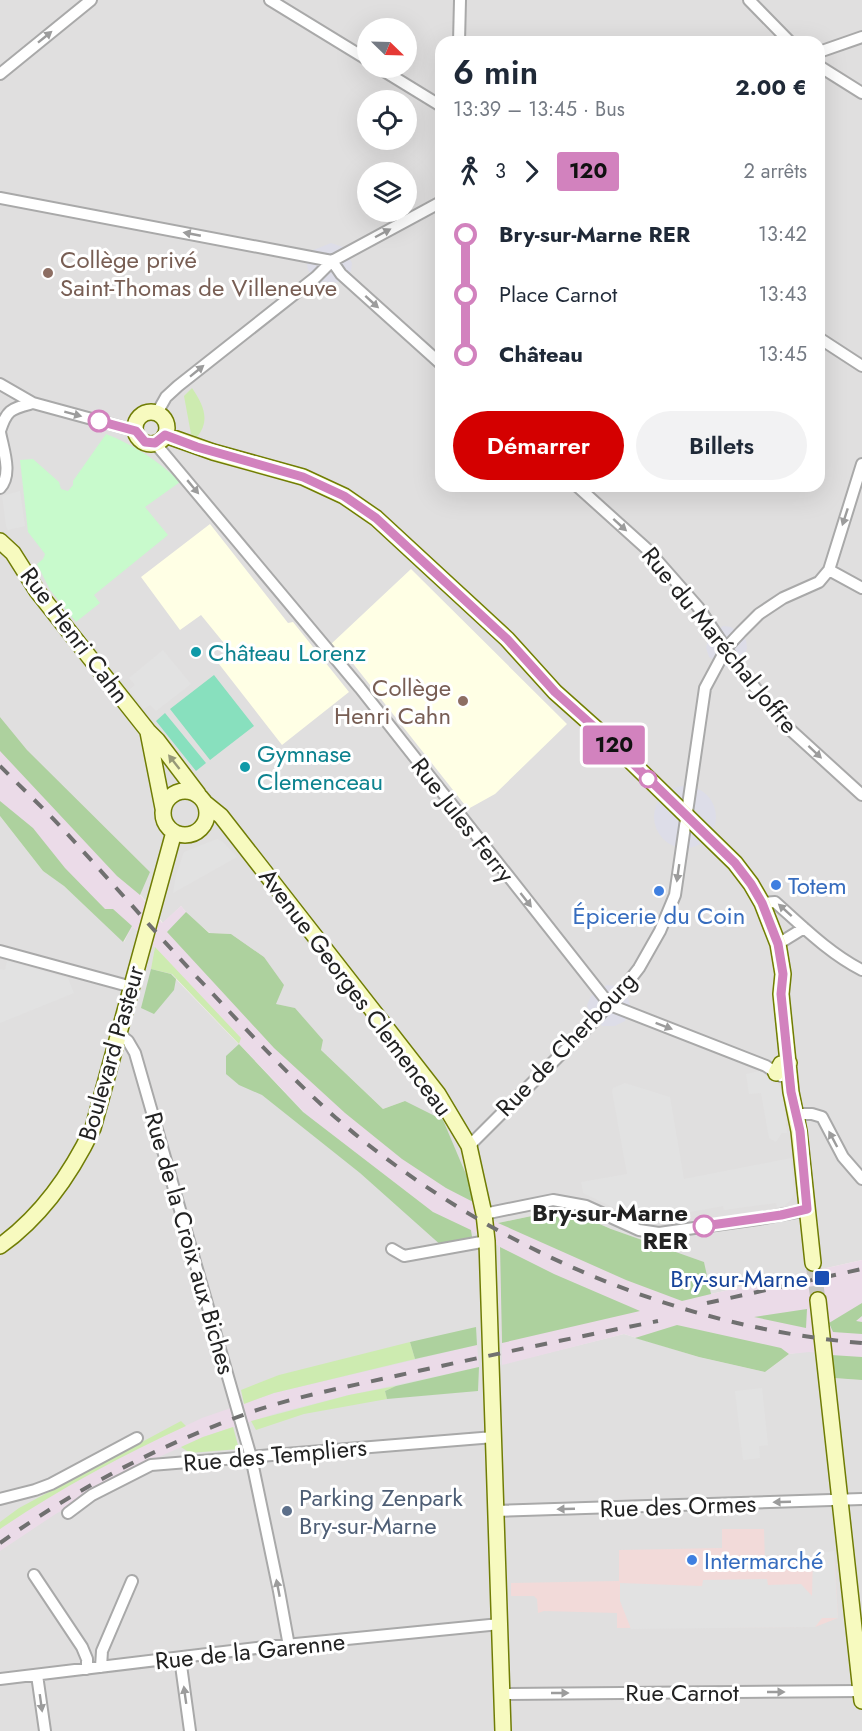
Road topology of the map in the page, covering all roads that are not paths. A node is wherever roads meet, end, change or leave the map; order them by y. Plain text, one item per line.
1 (91, 0) edge
2 (270, 0) edge
3 (459, 0) edge
4 (749, 0) edge
5 (459, 36) edge
6 (784, 36) edge
7 (862, 37) edge
8 (825, 50) edge
9 (357, 53) edge
10 (825, 70) edge
11 (0, 74) edge
12 (395, 78) edge
13 (862, 93) edge
14 (435, 102) edge
15 (0, 198) edge
16 (435, 205) edge
17 (332, 261) junction
18 (825, 342) edge
19 (435, 359) edge
20 (862, 366) edge
21 (0, 384) edge
22 (33, 403) junction
23 (157, 413) junction
24 (0, 431) edge
25 (136, 431) junction
26 (160, 439) junction
27 (862, 464) edge
28 (0, 488) edge
29 (584, 492) edge
30 (0, 541) edge
31 (829, 570) junction
32 (862, 588) edge
33 (727, 647) junction
34 (148, 731) junction
35 (862, 795) edge
36 (201, 799) junction
37 (163, 808) junction
38 (687, 815) junction
39 (202, 827) junction
40 (174, 832) junction
41 (235, 836) junction
42 (762, 903) junction
43 (804, 928) junction
44 (778, 944) junction
45 (0, 951) edge
46 (862, 970) edge
47 (132, 987) junction
48 (610, 1005) junction
49 (119, 1034) junction
50 (785, 1071) junction
51 (796, 1114) junction
52 (469, 1146) junction
53 (862, 1179) edge
54 (807, 1209) junction
55 (484, 1214) junction
56 (487, 1241) junction
57 (0, 1246) edge
58 (392, 1249) dead end
59 (813, 1263) tunnel mouth
60 (818, 1300) tunnel mouth
61 (494, 1437) junction
62 (137, 1438) dead end
63 (251, 1457) junction
64 (0, 1499) edge
65 (862, 1499) edge
66 (840, 1500) junction
67 (495, 1511) junction
68 (68, 1513) dead end
69 (34, 1575) dead end
70 (132, 1581) dead end
71 (500, 1624) junction
72 (289, 1646) junction
73 (180, 1658) junction
74 (101, 1667) junction
75 (87, 1669) junction
76 (37, 1675) junction
77 (0, 1679) edge
78 (502, 1694) junction
79 (862, 1694) edge
80 (45, 1731) edge
81 (190, 1731) edge
82 (503, 1731) edge

11 -> 1 street
2 - 9 street
3 - 5 street
4 - 6 street
7 - 8 street
10 - 13 street
12 - 14 street
17 -> 15 street
17 -> 16 street
17 -> 19 street
23 -> 17 street
18 - 20 street
21 - 22 street
22 - 24 street
22 -> 25 street
23 - 25 main road
23 - 26 main road
24 - 28 street
25 - 26 main road
26 - 38 main road
26 -> 48 street, Rue Jules Ferry
27 -> 31 street
29 -> 33 street, Rue du Maréchal Joffre
30 - 34 main road, Rue Henri Cahn
31 - 32 street
31 - 33 street, Rue de Cherbourg
33 -> 35 street, Rue du Maréchal Joffre
33 - 38 street, Rue de Cherbourg
36 -> 34 main road, Avenue Georges Clemenceau
34 - 37 main road
36 - 37 main road
36 - 39 main road
36 - 41 main road, Avenue Georges Clemenceau
37 - 40 main road
38 - 42 main road
38 -> 48 street, Rue de Cherbourg
39 - 40 main road
39 - 41 main road
40 - 47 main road, Boulevard Pasteur
41 - 52 main road, Avenue Georges Clemenceau
43 -> 42 street
42 - 44 main road
43 - 44 street
43 - 46 street
44 - 50 main road
45 - 47 street
47 - 49 main road, Boulevard Pasteur
48 -> 50 street
48 - 52 street, Rue de Cherbourg
49 - 57 main road, Boulevard Pasteur
49 - 63 street, Rue de la Croix aux Biches
50 - 51 main road
53 -> 51 street
51 - 54 main road
52 - 55 main road, Avenue Georges Clemenceau
54 - 55 street
54 - 59 main road
55 - 56 main road, Avenue Georges Clemenceau
56 - 58 street
56 - 61 main road, Avenue Georges Clemenceau
60 - 66 main road
61 - 63 street, Rue des Templiers
61 - 67 main road, Avenue Georges Clemenceau
62 - 64 street
63 - 68 street, Rue des Templiers
72 -> 63 street, Rue de la Croix aux Biches
65 - 66 street, Rue des Ormes
66 -> 67 street, Rue des Ormes
66 - 79 main road
67 - 71 main road, Avenue Georges Clemenceau
69 - 75 street
70 - 74 street
71 - 72 street, Rue de la Garenne
71 - 78 main road, Avenue Georges Clemenceau
72 - 73 street, Rue de la Garenne
73 - 74 street, Rue de la Garenne
81 -> 73 street
74 - 75 street, Rue de la Garenne
75 - 76 street, Rue de la Garenne
76 - 77 street, Rue de la Garenne
76 -> 80 street
78 -> 79 street, Rue Carnot
78 - 82 main road, Avenue Georges Clemenceau

